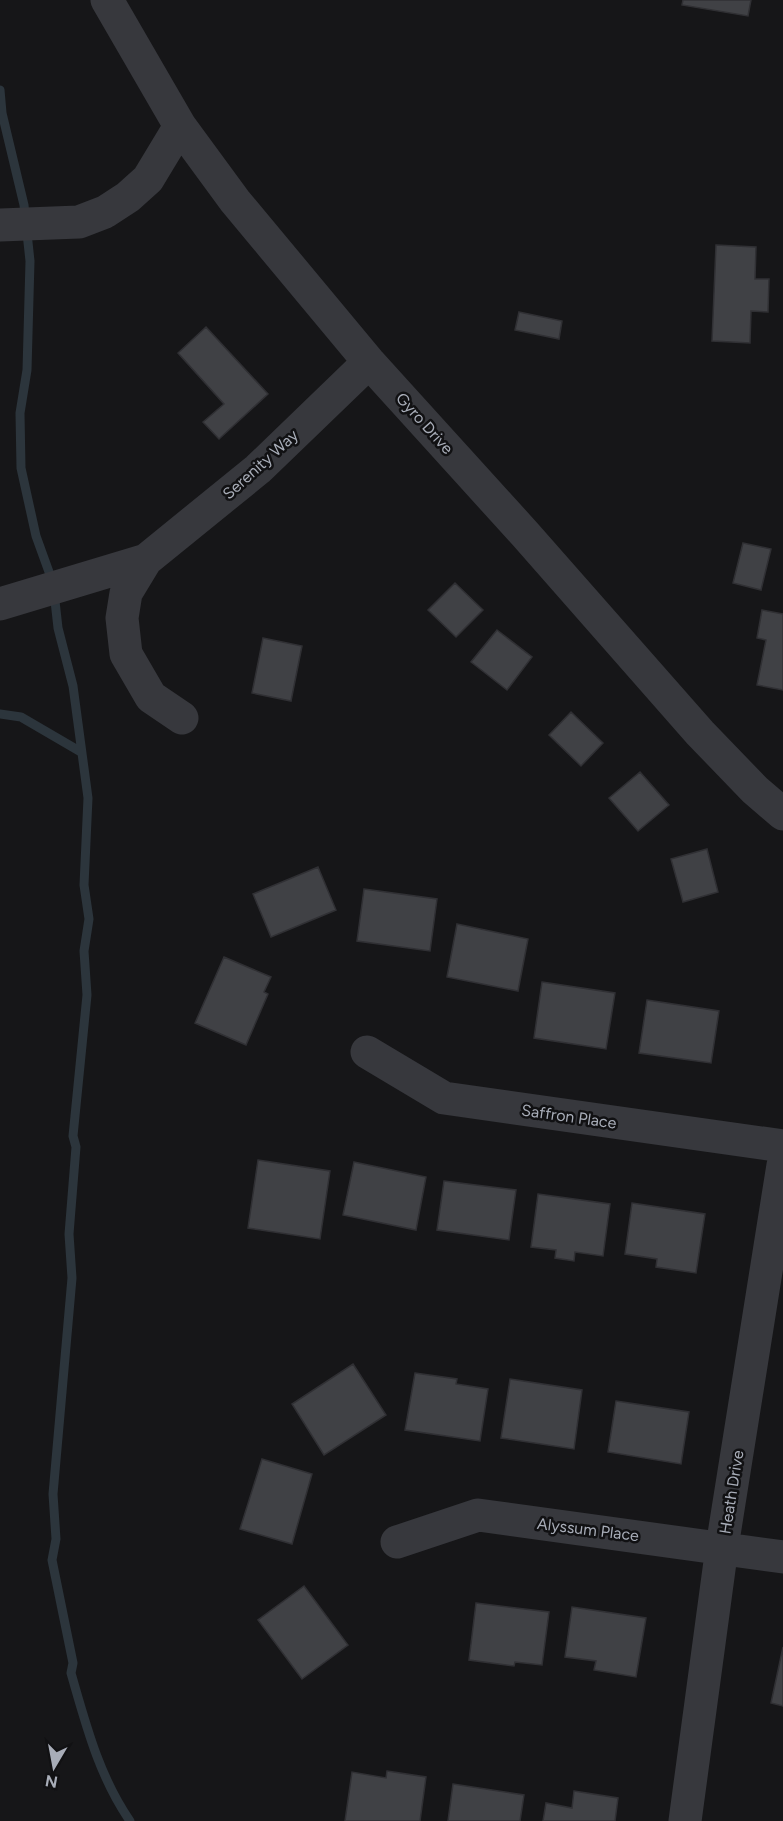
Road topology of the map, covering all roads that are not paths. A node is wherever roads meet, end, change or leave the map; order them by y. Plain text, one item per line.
1 (106, 0) edge
2 (180, 126) junction
3 (0, 225) edge
4 (369, 362) junction
5 (146, 560) junction
6 (0, 604) edge
7 (182, 718) dead end
8 (783, 814) edge
9 (368, 1052) dead end
10 (783, 1146) edge
11 (783, 1165) edge
12 (397, 1542) dead end
13 (722, 1547) junction
14 (783, 1557) edge
15 (686, 1821) edge

1 - 2 street, Gyro Drive
2 - 3 street
2 - 4 street, Gyro Drive
4 - 5 street, Serenity Way
4 - 8 street, Gyro Drive
5 - 6 street, Serenity Way
5 - 7 street, Serenity Way
9 - 10 street, Saffron Place
11 - 13 street, Heath Drive
12 - 13 street, Alyssum Place
13 - 14 street, Alyssum Place
13 - 15 street, Heath Drive

